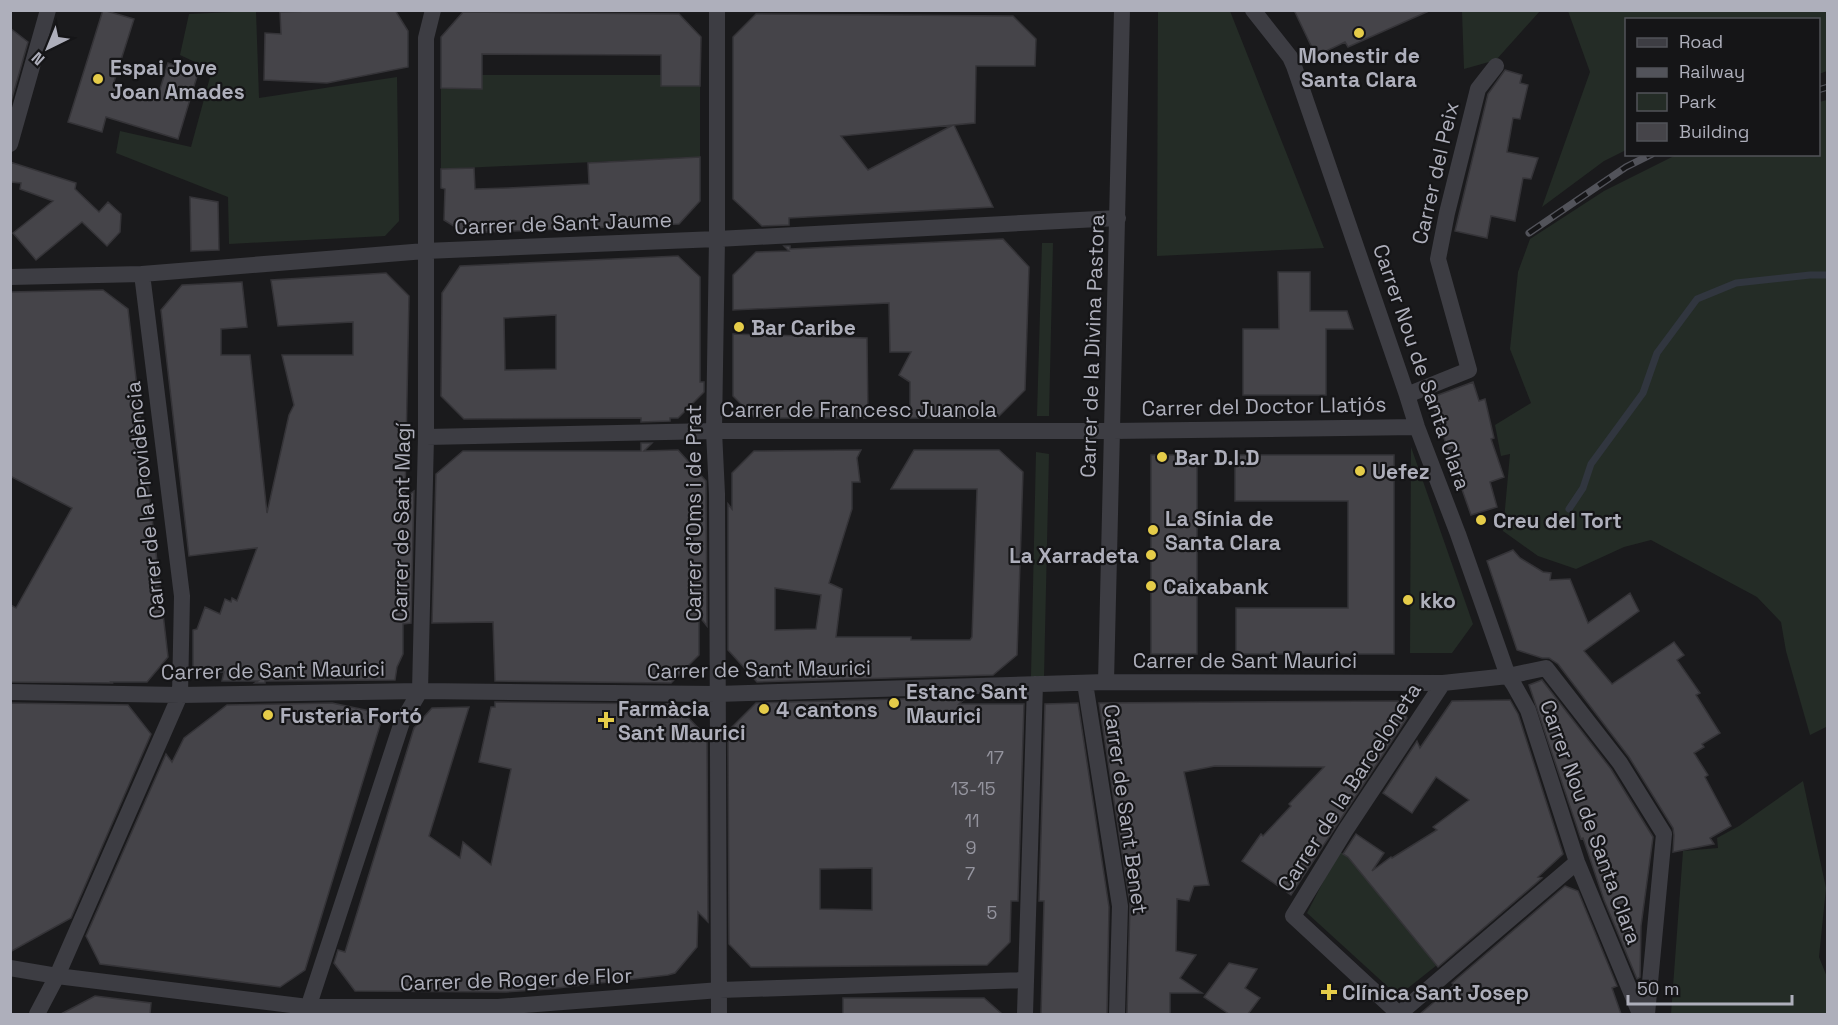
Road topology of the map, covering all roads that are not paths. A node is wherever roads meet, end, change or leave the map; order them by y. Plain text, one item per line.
1 (48, 10) edge
2 (433, 10) edge
3 (717, 10) edge
4 (1122, 10) edge
5 (1253, 10) edge
6 (1496, 66) dead end
7 (10, 144) edge
8 (1118, 218) junction
9 (717, 239) junction
10 (425, 250) junction
11 (142, 274) junction
12 (10, 277) edge
13 (1407, 395) junction
14 (1417, 427) junction
15 (714, 431) junction
16 (1112, 431) junction
17 (426, 437) junction
18 (1508, 676) junction
19 (1085, 682) junction
20 (1107, 682) junction
21 (1443, 683) junction
22 (1035, 684) junction
23 (420, 691) junction
24 (10, 692) edge
25 (717, 694) junction
26 (180, 695) junction
27 (1577, 862) junction
28 (10, 968) edge
29 (57, 975) junction
30 (1026, 980) junction
31 (720, 990) junction
32 (307, 1011) edge
33 (37, 1014) edge
34 (719, 1014) edge
35 (1025, 1014) edge
36 (1117, 1014) edge
37 (1399, 1014) edge
38 (1640, 1014) edge
39 (1647, 1014) edge

1 - 7 street
2 - 10 street, Carrer de Sant Magí
3 - 9 street, Carrer d'Oms i de Prat
4 - 8 street, Carrer de la Divina Pastora
5 - 13 street, Carrer Nou de Santa Clara
6 - 13 street, Carrer del Peix
8 - 9 street, Carrer de Sant Jaume
8 - 16 street, Carrer de la Divina Pastora
9 - 10 street, Carrer de Sant Jaume
9 - 15 street, Carrer d'Oms i de Prat
10 - 11 street, Carrer de Sant Jaume
10 - 17 street, Carrer de Sant Magí
11 - 12 street, Carrer de Sant Jaume
11 - 26 street, Carrer de la Providència
13 - 14 street, Carrer Nou de Santa Clara
14 - 16 street, Carrer del Doctor Llatjós
14 - 18 street, Carrer Nou de Santa Clara
15 - 16 street, Carrer de Francesc Juanola
15 - 17 street, Carrer de Francesc Juanola
15 - 25 street, Carrer d'Oms i de Prat
16 - 20 street, Carrer de la Divina Pastora
17 - 23 street, Carrer de Sant Magí
18 - 21 street, Carrer de Sant Maurici
18 - 27 street, Carrer Nou de Santa Clara
18 - 39 street, Carrer de Sant Maurici
19 - 20 street, Carrer de Sant Maurici
19 - 22 street, Carrer de Sant Maurici
19 - 36 street, Carrer de Sant Benet
20 - 21 street, Carrer de Sant Maurici
21 - 37 street, Carrer de la Barceloneta
22 - 25 street, Carrer de Sant Maurici
22 - 30 street
23 - 25 street, Carrer de Sant Maurici
23 - 26 street, Carrer de Sant Maurici
23 - 32 street, Carrer de Sant Magí
24 - 26 street, Carrer de Sant Maurici
25 - 31 street, Carrer d'Oms i de Prat
26 - 29 street, Carrer de la Providència
27 - 37 street
27 - 38 street, Carrer Nou de Santa Clara
28 - 29 street, Carrer de Roger de Flor
29 - 32 street, Carrer de Roger de Flor
29 - 33 street, Carrer de la Providència
30 - 31 street, Carrer de Roger de Flor
30 - 35 street
31 - 32 street, Carrer de Roger de Flor
31 - 34 street, Carrer d'Oms i de Prat

